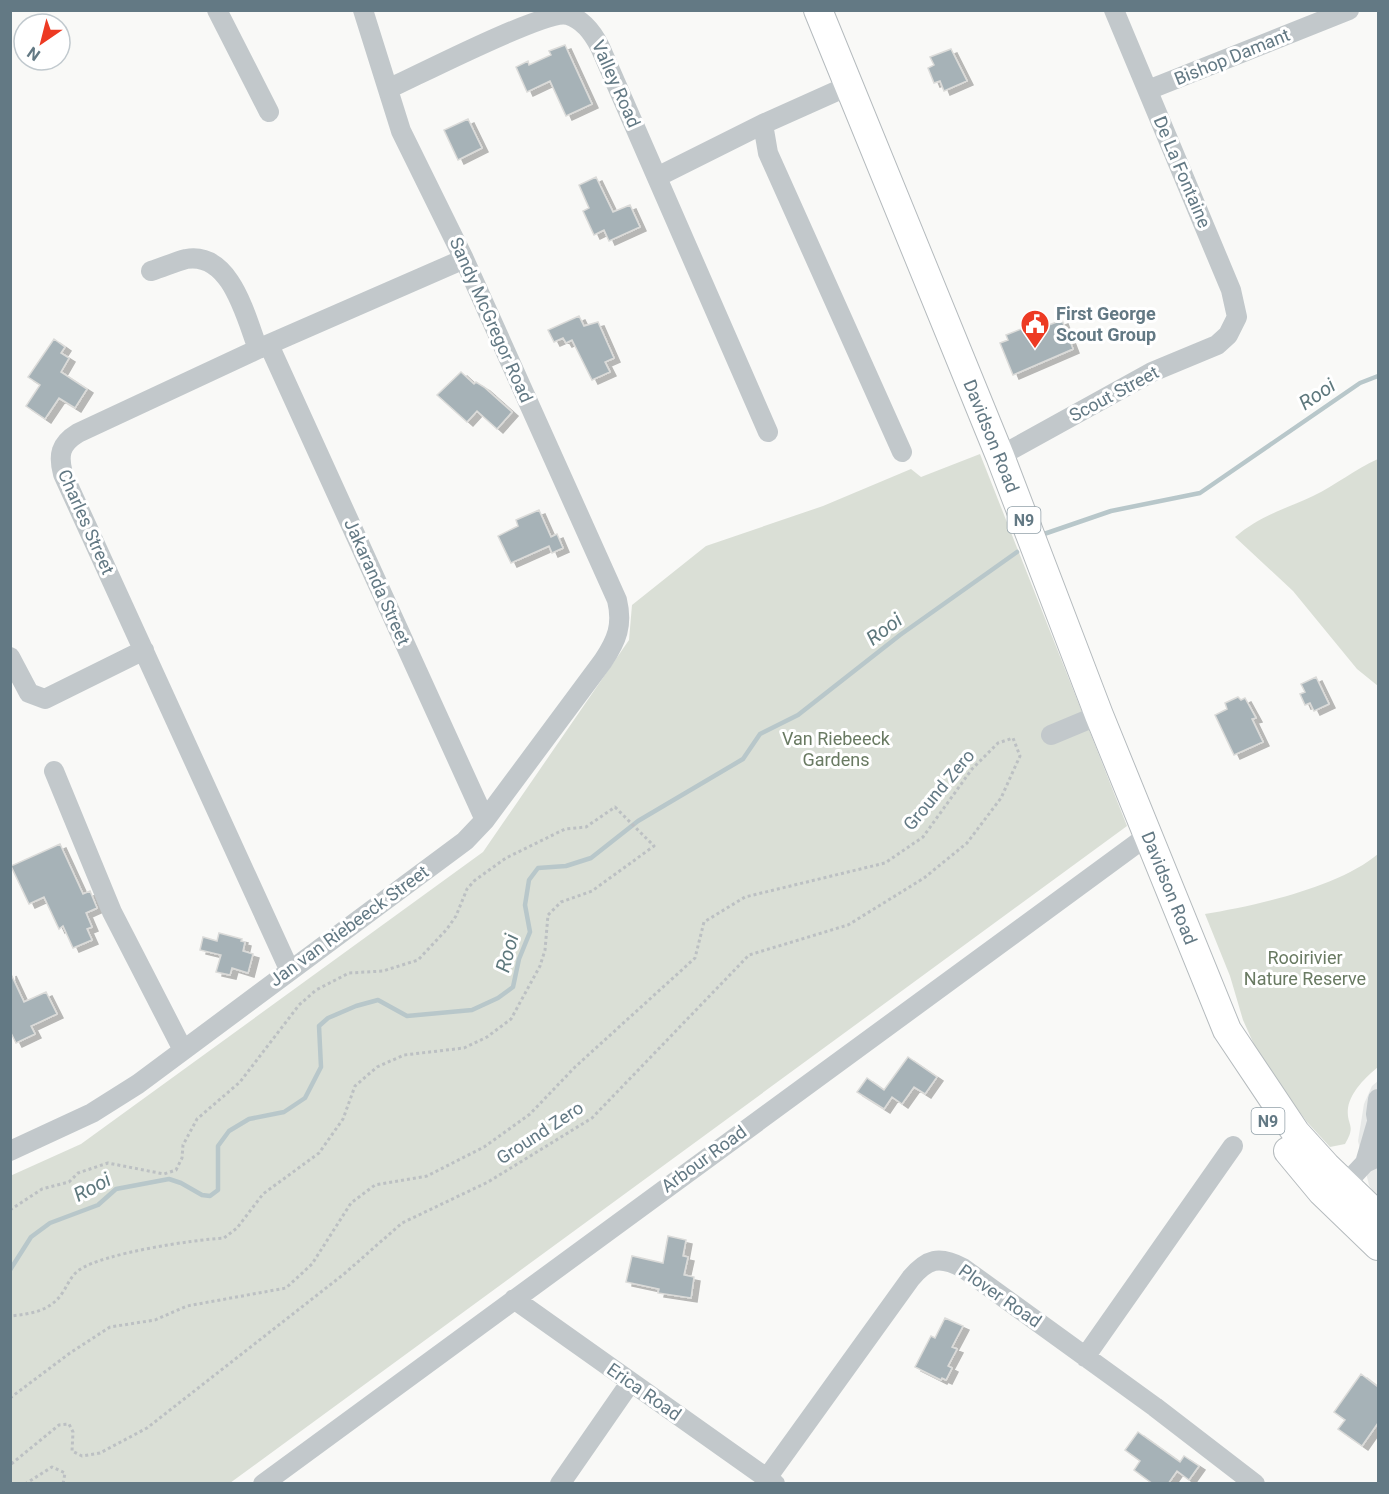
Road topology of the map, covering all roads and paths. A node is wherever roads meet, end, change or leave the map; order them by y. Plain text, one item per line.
1 (216, 10) edge
2 (363, 10) edge
3 (818, 10) edge
4 (1114, 10) edge
5 (1349, 10) edge
6 (1300, 20) edge
7 (848, 86) junction
8 (388, 88) junction
9 (1148, 90) junction
10 (269, 112) dead end
11 (763, 124) junction
12 (657, 177) junction
13 (464, 259) junction
14 (151, 272) dead end
15 (1228, 335) joint
16 (263, 347) junction
17 (768, 432) dead end
18 (902, 452) dead end
19 (1000, 456) junction
20 (620, 629) joint
21 (144, 650) junction
22 (10, 657) edge
23 (1099, 715) junction
24 (1051, 735) dead end
25 (54, 771) dead end
26 (485, 820) junction
27 (1148, 836) junction
28 (289, 969) junction
29 (183, 1050) junction
30 (1378, 1099) edge
31 (1378, 1123) edge
32 (1233, 1146) dead end
33 (10, 1151) edge
34 (1372, 1160) edge
35 (1337, 1192) junction
36 (10, 1210) edge
37 (1378, 1216) edge
38 (1378, 1246) edge
39 (514, 1299) junction
40 (10, 1316) edge
41 (1085, 1357) junction
42 (630, 1383) junction
43 (10, 1398) edge
44 (10, 1465) edge
45 (773, 1482) edge
46 (25, 1484) edge
47 (63, 1484) edge
48 (263, 1484) edge
49 (560, 1484) edge
50 (1255, 1484) edge

1 - 10 street
2 - 8 street, Sandy McGregor Road
3 - 7 highway, Davidson Road / N9
4 - 9 street, De La Fontaine
5 - 6 street, Bishop Damant
6 - 9 street, Bishop Damant
7 - 11 street
7 - 19 highway, Davidson Road / N9
8 - 12 street, Valley Road
8 - 13 street, Sandy McGregor Road
9 - 15 street, De La Fontaine
11 - 12 street
11 - 18 street
12 - 17 street, Valley Road
13 - 16 street, Charles Street
13 - 20 street, Sandy McGregor Road
14 - 16 street, Jakaranda Street
15 - 19 street, Scout Street
16 - 21 street, Charles Street
16 - 26 street, Jakaranda Street
19 - 23 highway, Davidson Road / N9
20 - 26 street, Jan van Riebeeck Street
21 - 22 street
21 - 28 street, Charles Street
23 - 24 street
23 - 27 highway, Davidson Road / N9
25 - 29 street
26 - 28 street, Jan van Riebeeck Street
27 - 35 highway, Davidson Road / N9
27 - 39 street, Arbour Road
28 - 29 street, Jan van Riebeeck Street
29 - 33 street, Jan van Riebeeck Street
30 - 31 street
31 - 34 street
32 - 41 street
34 - 35 street
35 - 37 highway, Davidson Road / N9
35 - 38 highway, Davidson Road / N9
36 - 40 path
39 - 42 street, Erica Road
39 - 48 street, Arbour Road
41 - 45 street, Plover Road
41 - 50 street, Plover Road
42 - 45 street, Erica Road
42 - 49 street
43 - 44 path, Ground Zero
46 - 47 path

